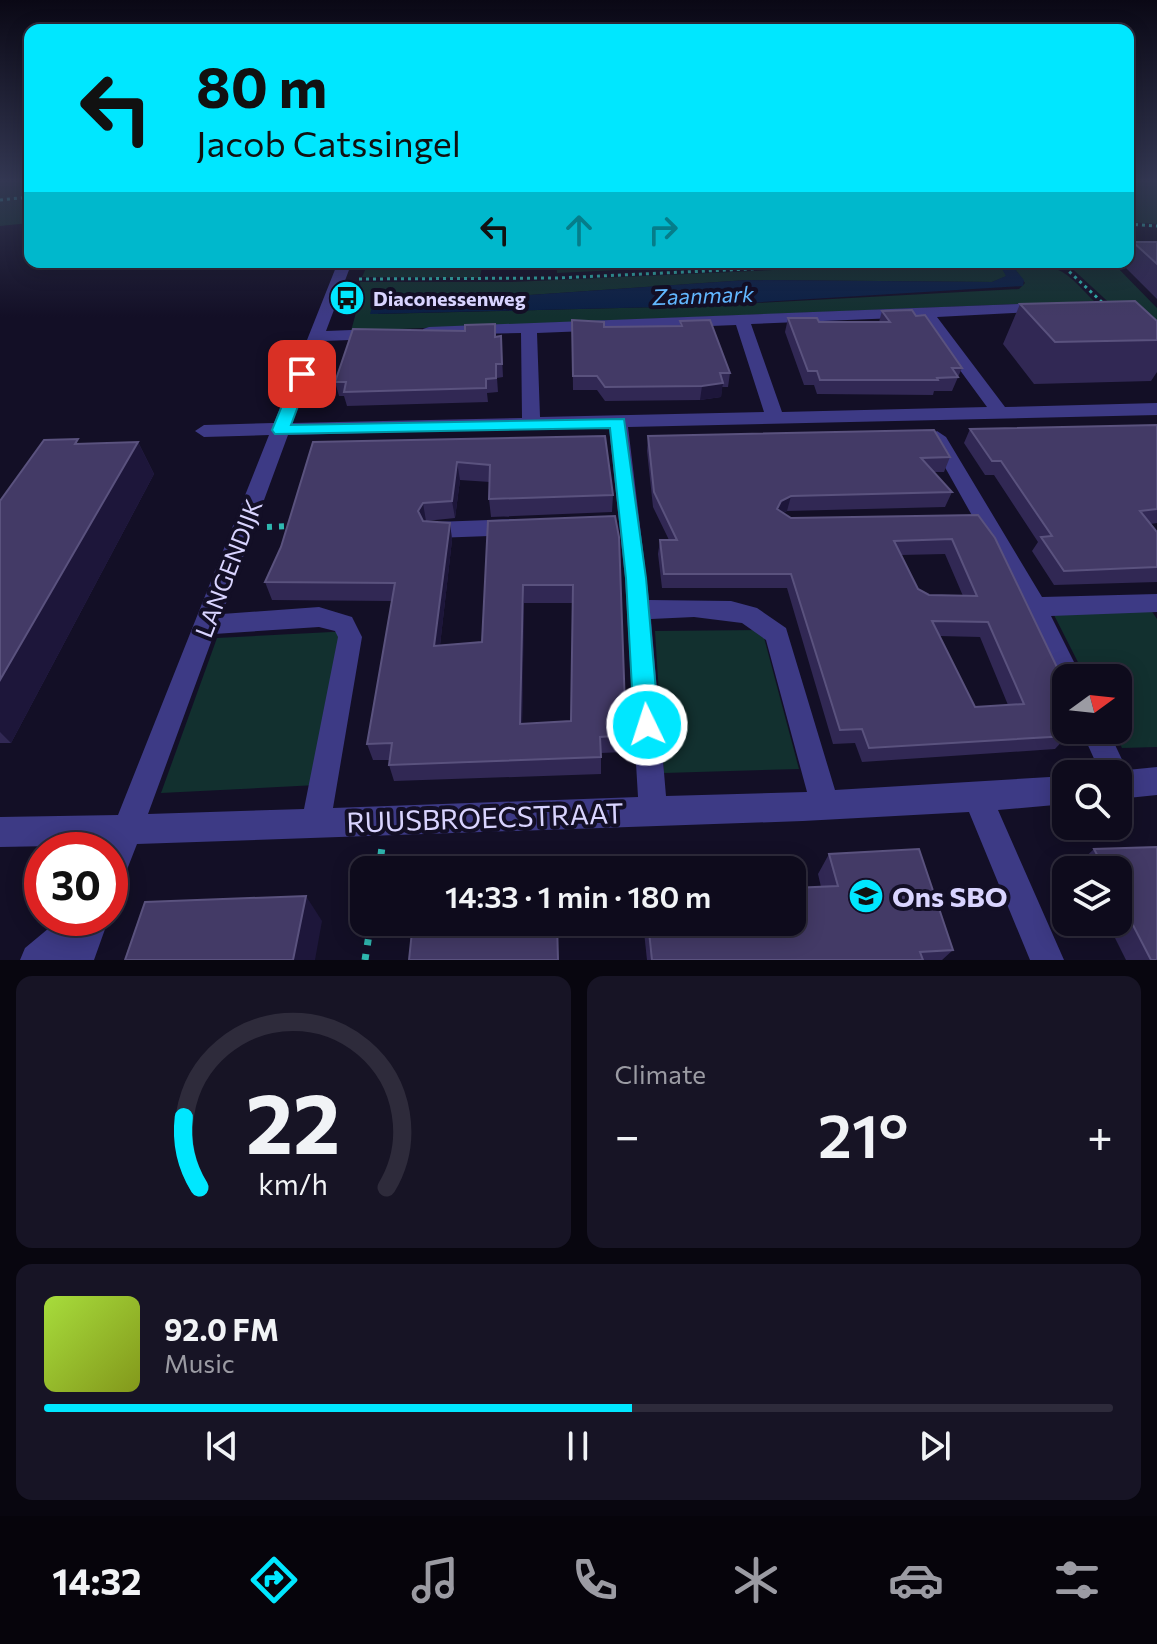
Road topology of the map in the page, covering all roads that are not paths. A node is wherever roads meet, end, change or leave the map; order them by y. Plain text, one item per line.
1 (348, 271) edge
2 (1067, 308) edge
3 (926, 313) junction
4 (742, 320) junction
5 (529, 329) junction
6 (317, 336) junction
7 (1157, 409) edge
8 (1000, 413) junction
9 (924, 415) junction
10 (775, 419) junction
11 (618, 422) junction
12 (531, 424) junction
13 (281, 430) junction
14 (204, 431) dead end
15 (983, 516) junction
16 (953, 517) edge
17 (630, 522) junction
18 (600, 523) edge
19 (540, 526) edge
20 (435, 530) edge
21 (1157, 603) edge
22 (1035, 607) junction
23 (638, 610) junction
24 (206, 625) junction
25 (1062, 664) edge
26 (1132, 781) edge
27 (1157, 781) edge
28 (1052, 791) edge
29 (978, 798) junction
30 (825, 804) junction
31 (653, 811) junction
32 (316, 824) junction
33 (127, 831) junction
34 (0, 832) edge
35 (65, 936) edge
36 (86, 936) edge
37 (37, 960) edge
38 (77, 960) edge
39 (1047, 960) edge

1 - 6 street, LANGENDIJK
2 - 3 street
3 - 4 street
3 - 8 street
4 - 5 street
4 - 10 street
5 - 6 street
5 - 12 street
6 - 13 street, LANGENDIJK
7 - 8 street
8 - 9 street
9 - 10 street
9 - 15 street
10 - 11 street
11 - 12 street
11 - 17 street, RUUSBROECSTRAAT
12 - 13 street
13 - 14 street
13 - 24 street, LANGENDIJK
15 - 16 street
15 - 22 street
17 - 18 street
17 - 23 street, RUUSBROECSTRAAT
19 - 20 street
21 - 22 street
22 - 25 street
23 - 30 street
23 - 31 street, RUUSBROECSTRAAT
24 - 32 street, RUUSBROECSTRAAT
24 - 33 street, LANGENDIJK
26 - 27 street
28 - 29 street, RUUSBROECSTRAAT
29 - 30 street, RUUSBROECSTRAAT
29 - 39 street
30 - 31 street, RUUSBROECSTRAAT
31 - 32 street, RUUSBROECSTRAAT
32 - 33 street, RUUSBROECSTRAAT
33 - 34 street, RUUSBROECSTRAAT
35 - 37 street
36 - 38 street

